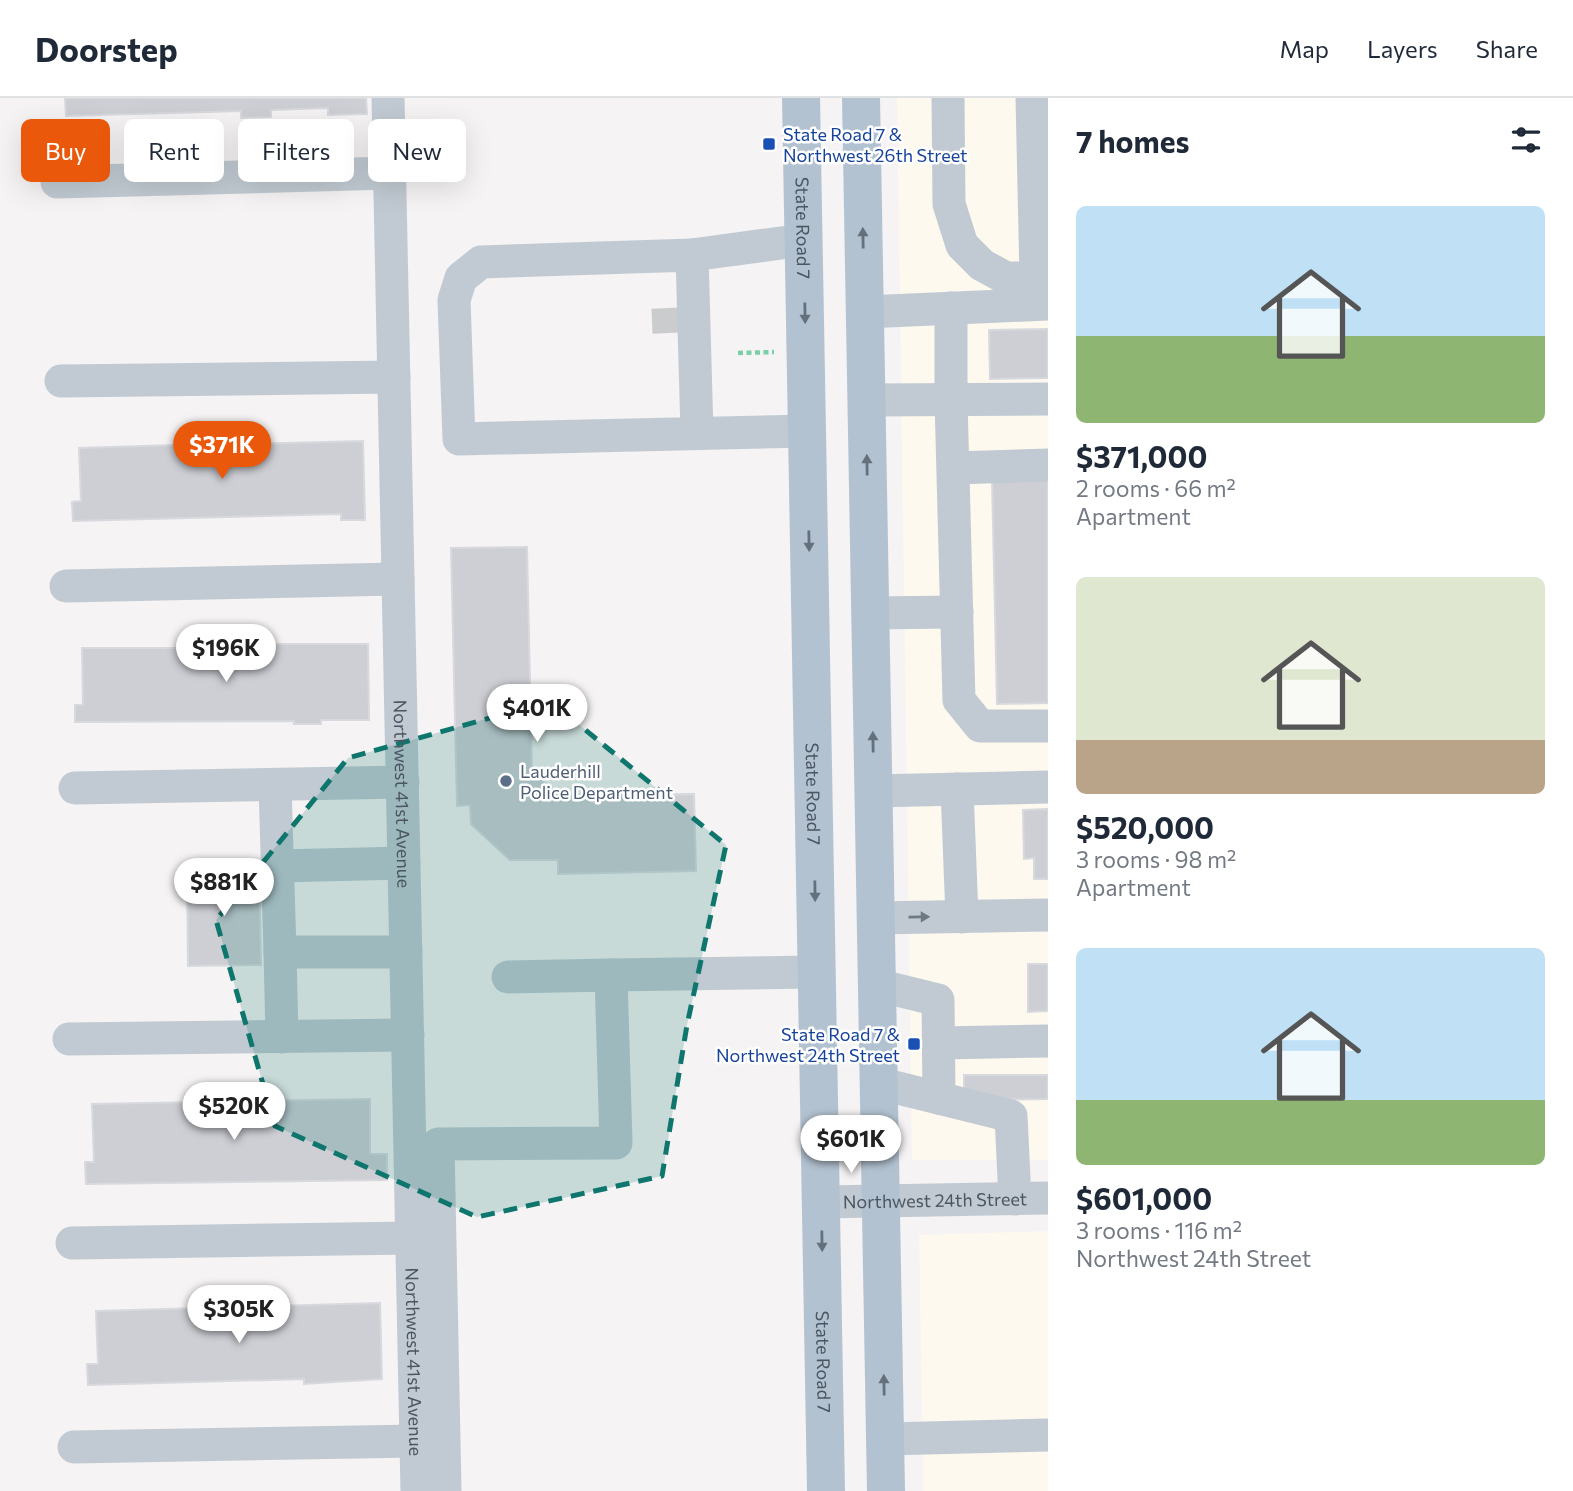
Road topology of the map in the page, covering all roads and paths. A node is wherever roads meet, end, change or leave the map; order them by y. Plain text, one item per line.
1 (388, 98) edge
2 (801, 98) edge
3 (861, 98) edge
4 (947, 98) edge
5 (1032, 98) edge
6 (389, 119) edge
7 (368, 174) edge
8 (110, 181) edge
9 (390, 182) edge
10 (803, 240) junction
11 (692, 268) junction
12 (1044, 287) edge
13 (951, 308) junction
14 (865, 312) junction
15 (779, 352) dead end
16 (738, 353) dead end
17 (695, 359) junction
18 (394, 377) junction
19 (61, 382) dead end
20 (1048, 399) edge
21 (866, 400) junction
22 (951, 400) junction
23 (807, 431) junction
24 (697, 433) junction
25 (1048, 465) edge
26 (954, 468) junction
27 (398, 579) junction
28 (66, 586) dead end
29 (957, 612) junction
30 (870, 613) junction
31 (1048, 726) edge
32 (402, 782) junction
33 (275, 785) junction
34 (1048, 787) edge
35 (75, 788) dead end
36 (957, 789) junction
37 (873, 791) junction
38 (404, 863) junction
39 (278, 866) junction
40 (1048, 915) edge
41 (962, 917) junction
42 (875, 918) junction
43 (281, 952) junction
44 (406, 952) junction
45 (817, 972) junction
46 (611, 975) junction
47 (508, 977) dead end
48 (877, 985) junction
49 (408, 1035) junction
50 (282, 1037) junction
51 (69, 1039) dead end
52 (1048, 1041) edge
53 (939, 1043) junction
54 (878, 1083) junction
55 (939, 1098) junction
56 (1048, 1198) edge
57 (1015, 1199) junction
58 (821, 1202) junction
59 (881, 1202) junction
60 (412, 1238) junction
61 (72, 1243) dead end
62 (1048, 1435) edge
63 (885, 1439) junction
64 (416, 1441) junction
65 (74, 1447) dead end
66 (417, 1491) edge
67 (445, 1491) edge
68 (826, 1491) edge
69 (886, 1491) edge

1 - 6 street, Northwest 41st Avenue
2 - 10 main road, State Road 7
14 -> 3 main road
4 - 12 street
5 - 12 street
7 - 8 street
9 - 18 street, Northwest 41st Avenue
10 - 11 street
10 -> 23 main road, State Road 7
11 - 17 street
11 - 17 street
11 - 24 street
12 - 13 street
13 - 14 street
13 - 22 street
14 - 21 main road
15 - 16 path
17 - 24 street
18 - 19 street
18 - 27 street, Northwest 41st Avenue
20 - 22 street
21 - 22 street
30 -> 21 main road
22 - 26 street
23 - 24 street
23 -> 45 main road, State Road 7
25 - 26 street
26 - 29 street
27 - 28 street
27 - 32 street, Northwest 41st Avenue
29 - 30 street
29 - 31 street
37 -> 30 main road
32 - 33 street
32 - 38 street, Northwest 41st Avenue
33 - 35 street
33 - 39 street
34 - 36 street
36 - 37 street
36 - 41 street
37 - 42 main road
38 - 39 street
38 - 44 street, Northwest 41st Avenue
39 - 43 street
40 - 41 street
42 -> 41 street
42 - 48 main road
43 - 44 street
43 - 50 street
44 - 49 street, Northwest 41st Avenue
45 - 46 street
45 - 58 main road, State Road 7
46 - 47 street
46 - 67 street
48 - 53 street
48 - 54 main road
49 - 50 street
49 - 60 street, Northwest 41st Avenue
50 - 51 street
52 - 53 street
53 - 55 street
54 - 55 street
54 - 59 main road
55 - 57 street
56 - 57 street, Northwest 24th Street
57 - 59 street, Northwest 24th Street
58 - 59 street, Northwest 24th Street
58 -> 68 main road, State Road 7
63 -> 59 main road
60 - 61 street
60 - 64 street, Northwest 41st Avenue
62 - 63 street
63 - 69 main road
64 - 65 street
64 - 66 street, Northwest 41st Avenue

